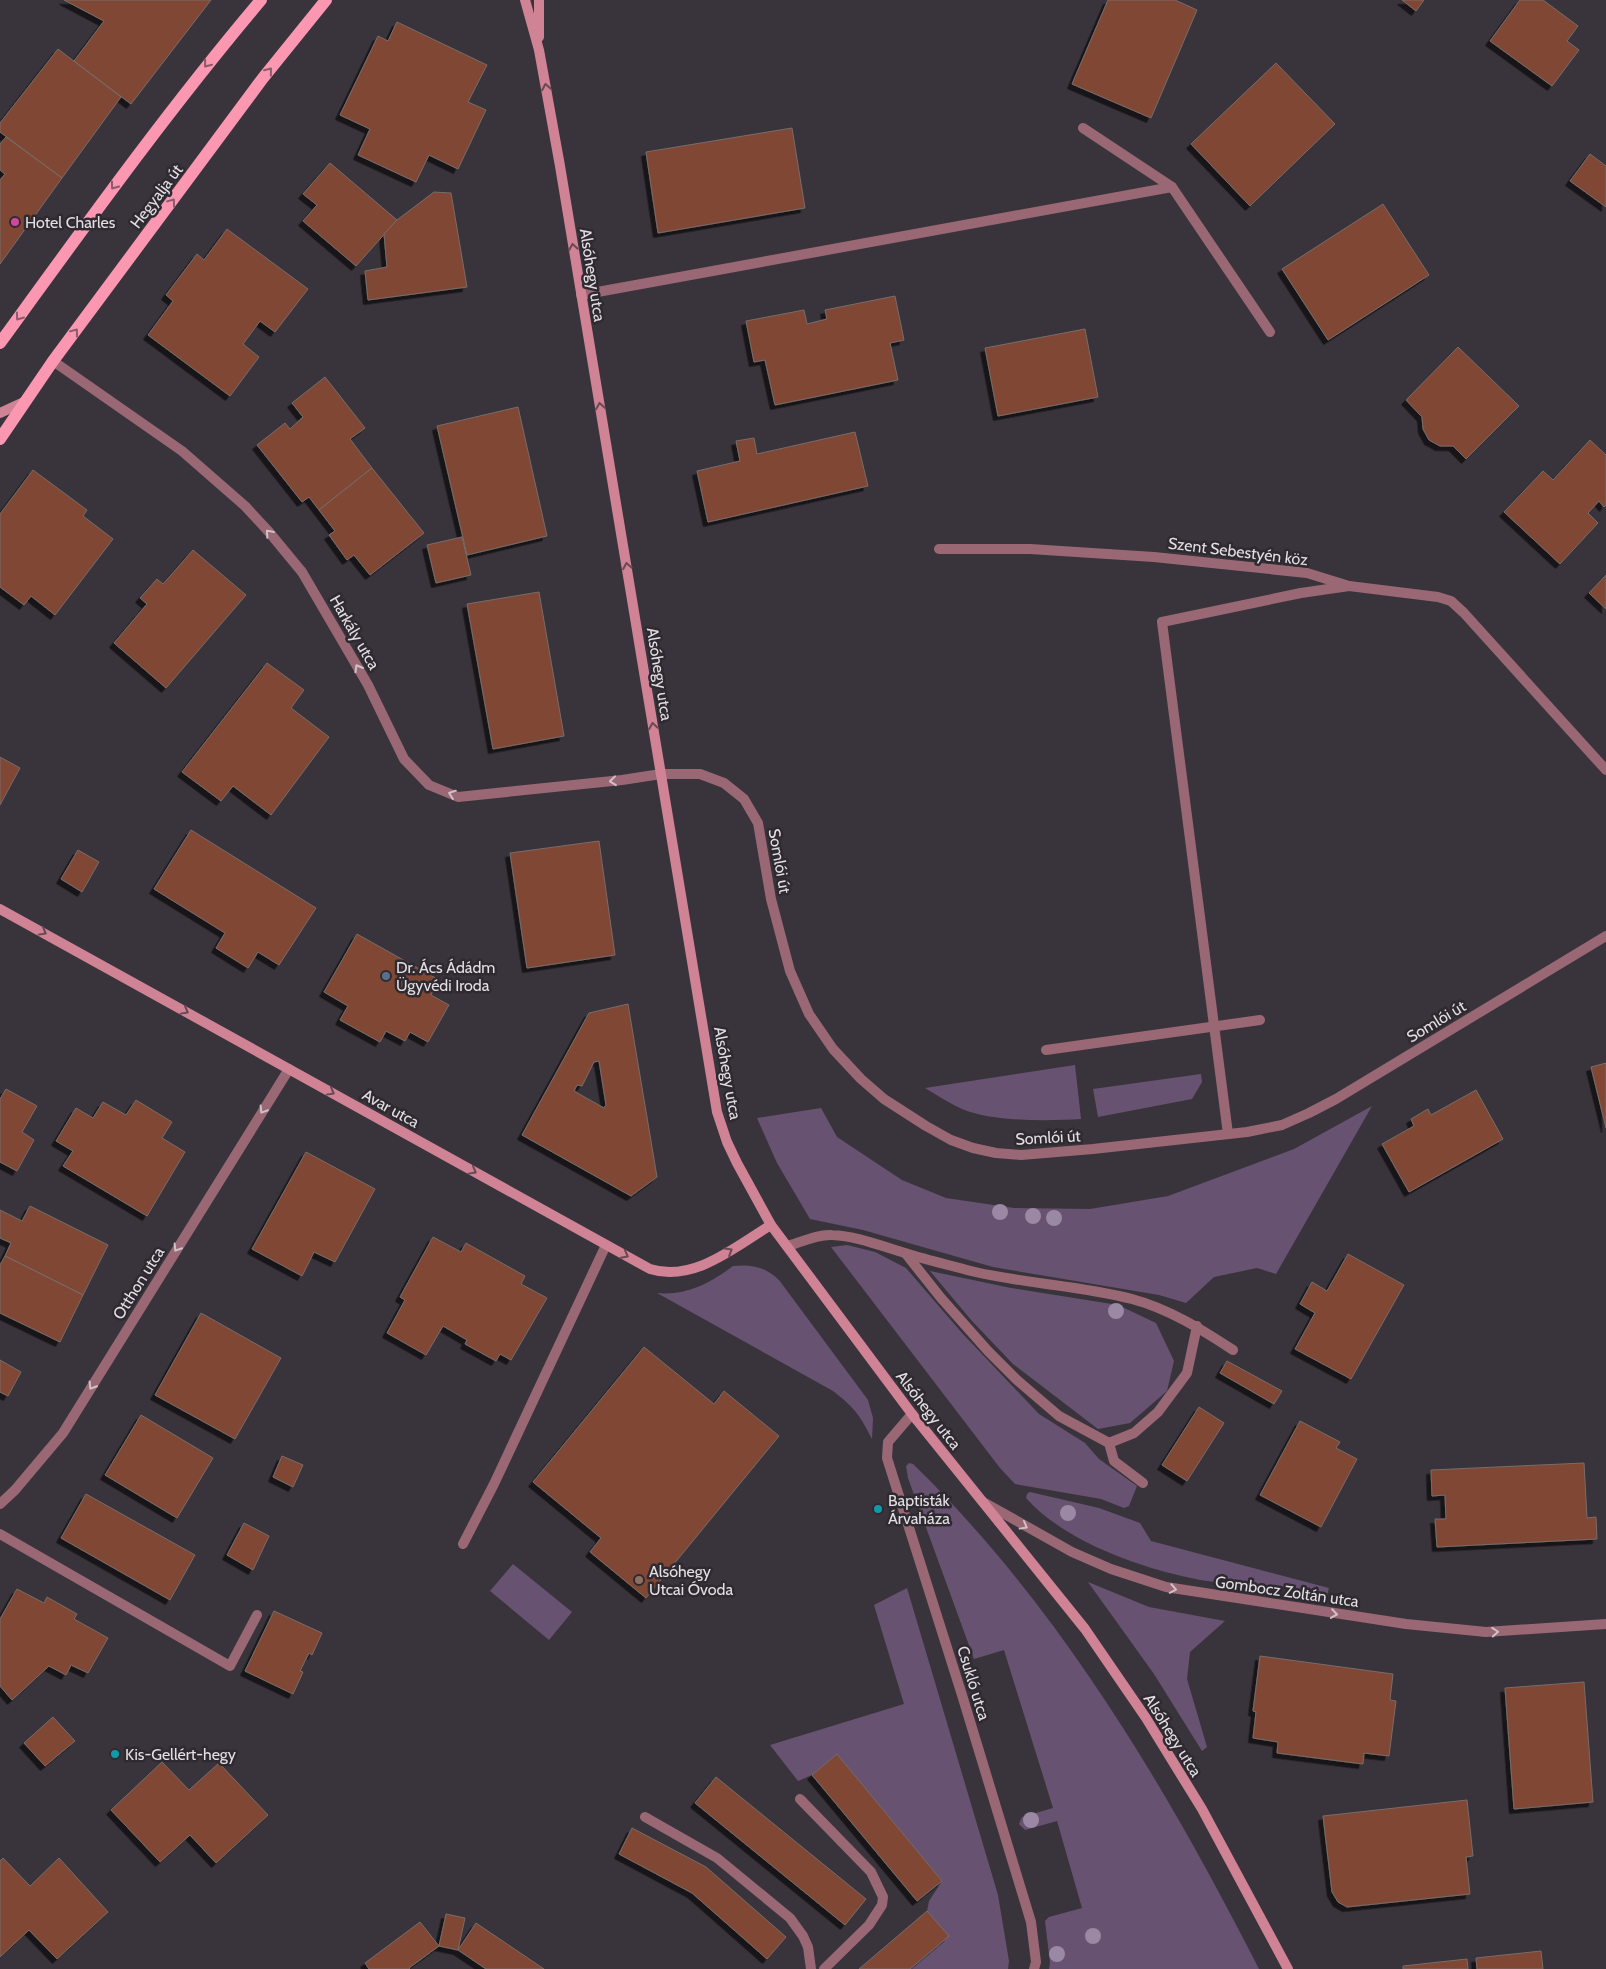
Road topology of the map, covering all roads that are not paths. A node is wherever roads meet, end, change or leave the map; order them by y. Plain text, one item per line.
1 (261, 0) edge
2 (326, 0) edge
3 (525, 0) edge
4 (539, 0) edge
5 (539, 50) junction
6 (1083, 128) dead end
7 (1172, 187) junction
8 (581, 295) junction
9 (1270, 332) dead end
10 (0, 343) edge
11 (54, 360) junction
12 (27, 401) junction
13 (0, 413) edge
14 (0, 439) edge
15 (939, 549) dead end
16 (1349, 586) junction
17 (1606, 770) edge
18 (661, 774) junction
19 (0, 909) edge
20 (1606, 936) edge
21 (1260, 1020) dead end
22 (1214, 1027) junction
23 (1046, 1050) dead end
24 (289, 1069) junction
25 (1228, 1134) junction
26 (772, 1225) junction
27 (606, 1245) junction
28 (788, 1246) junction
29 (906, 1254) junction
30 (1197, 1326) junction
31 (1233, 1350) dead end
32 (912, 1414) junction
33 (1109, 1443) junction
34 (1143, 1483) dead end
35 (982, 1502) junction
36 (0, 1504) edge
37 (0, 1534) edge
38 (463, 1544) dead end
39 (257, 1615) dead end
40 (1606, 1624) edge
41 (800, 1799) dead end
42 (645, 1817) dead end
43 (811, 1969) edge
44 (824, 1969) edge
45 (1034, 1969) edge
46 (1288, 1969) edge

1 -> 10 main road
11 -> 2 main road, Hegyalja út
3 - 5 street, Alsóhegy utca
4 - 5 street, Alsóhegy utca
8 -> 5 street, Alsóhegy utca
6 - 7 street
7 - 8 street
7 - 9 street
18 -> 8 street, Alsóhegy utca
11 - 12 main road, Hegyalja út
18 -> 11 street, Harkály utca
12 - 13 street
12 - 14 main road, Hegyalja út
15 - 16 street, Szent Sebestyén köz
16 - 17 street, Szent Sebestyén köz
16 - 22 street
18 - 25 street, Somlói út
18 - 26 street, Alsóhegy utca
19 -> 24 street, Avar utca
20 - 25 street, Somlói út
21 - 22 street
22 - 23 street
22 - 25 street
24 -> 27 street, Avar utca
24 -> 36 street, Otthon utca
27 -> 26 street, Avar utca
26 - 28 street, Alsóhegy utca
27 - 38 street
28 - 29 street
28 - 32 street, Alsóhegy utca
29 - 30 street
29 - 33 street
30 - 31 street
30 - 33 street
32 - 35 street, Alsóhegy utca
32 - 45 street, Csukló utca
33 - 34 street
35 -> 40 street, Gombocz Zoltán utca
35 - 46 street, Alsóhegy utca
37 - 39 street
41 - 44 street
42 - 43 street

